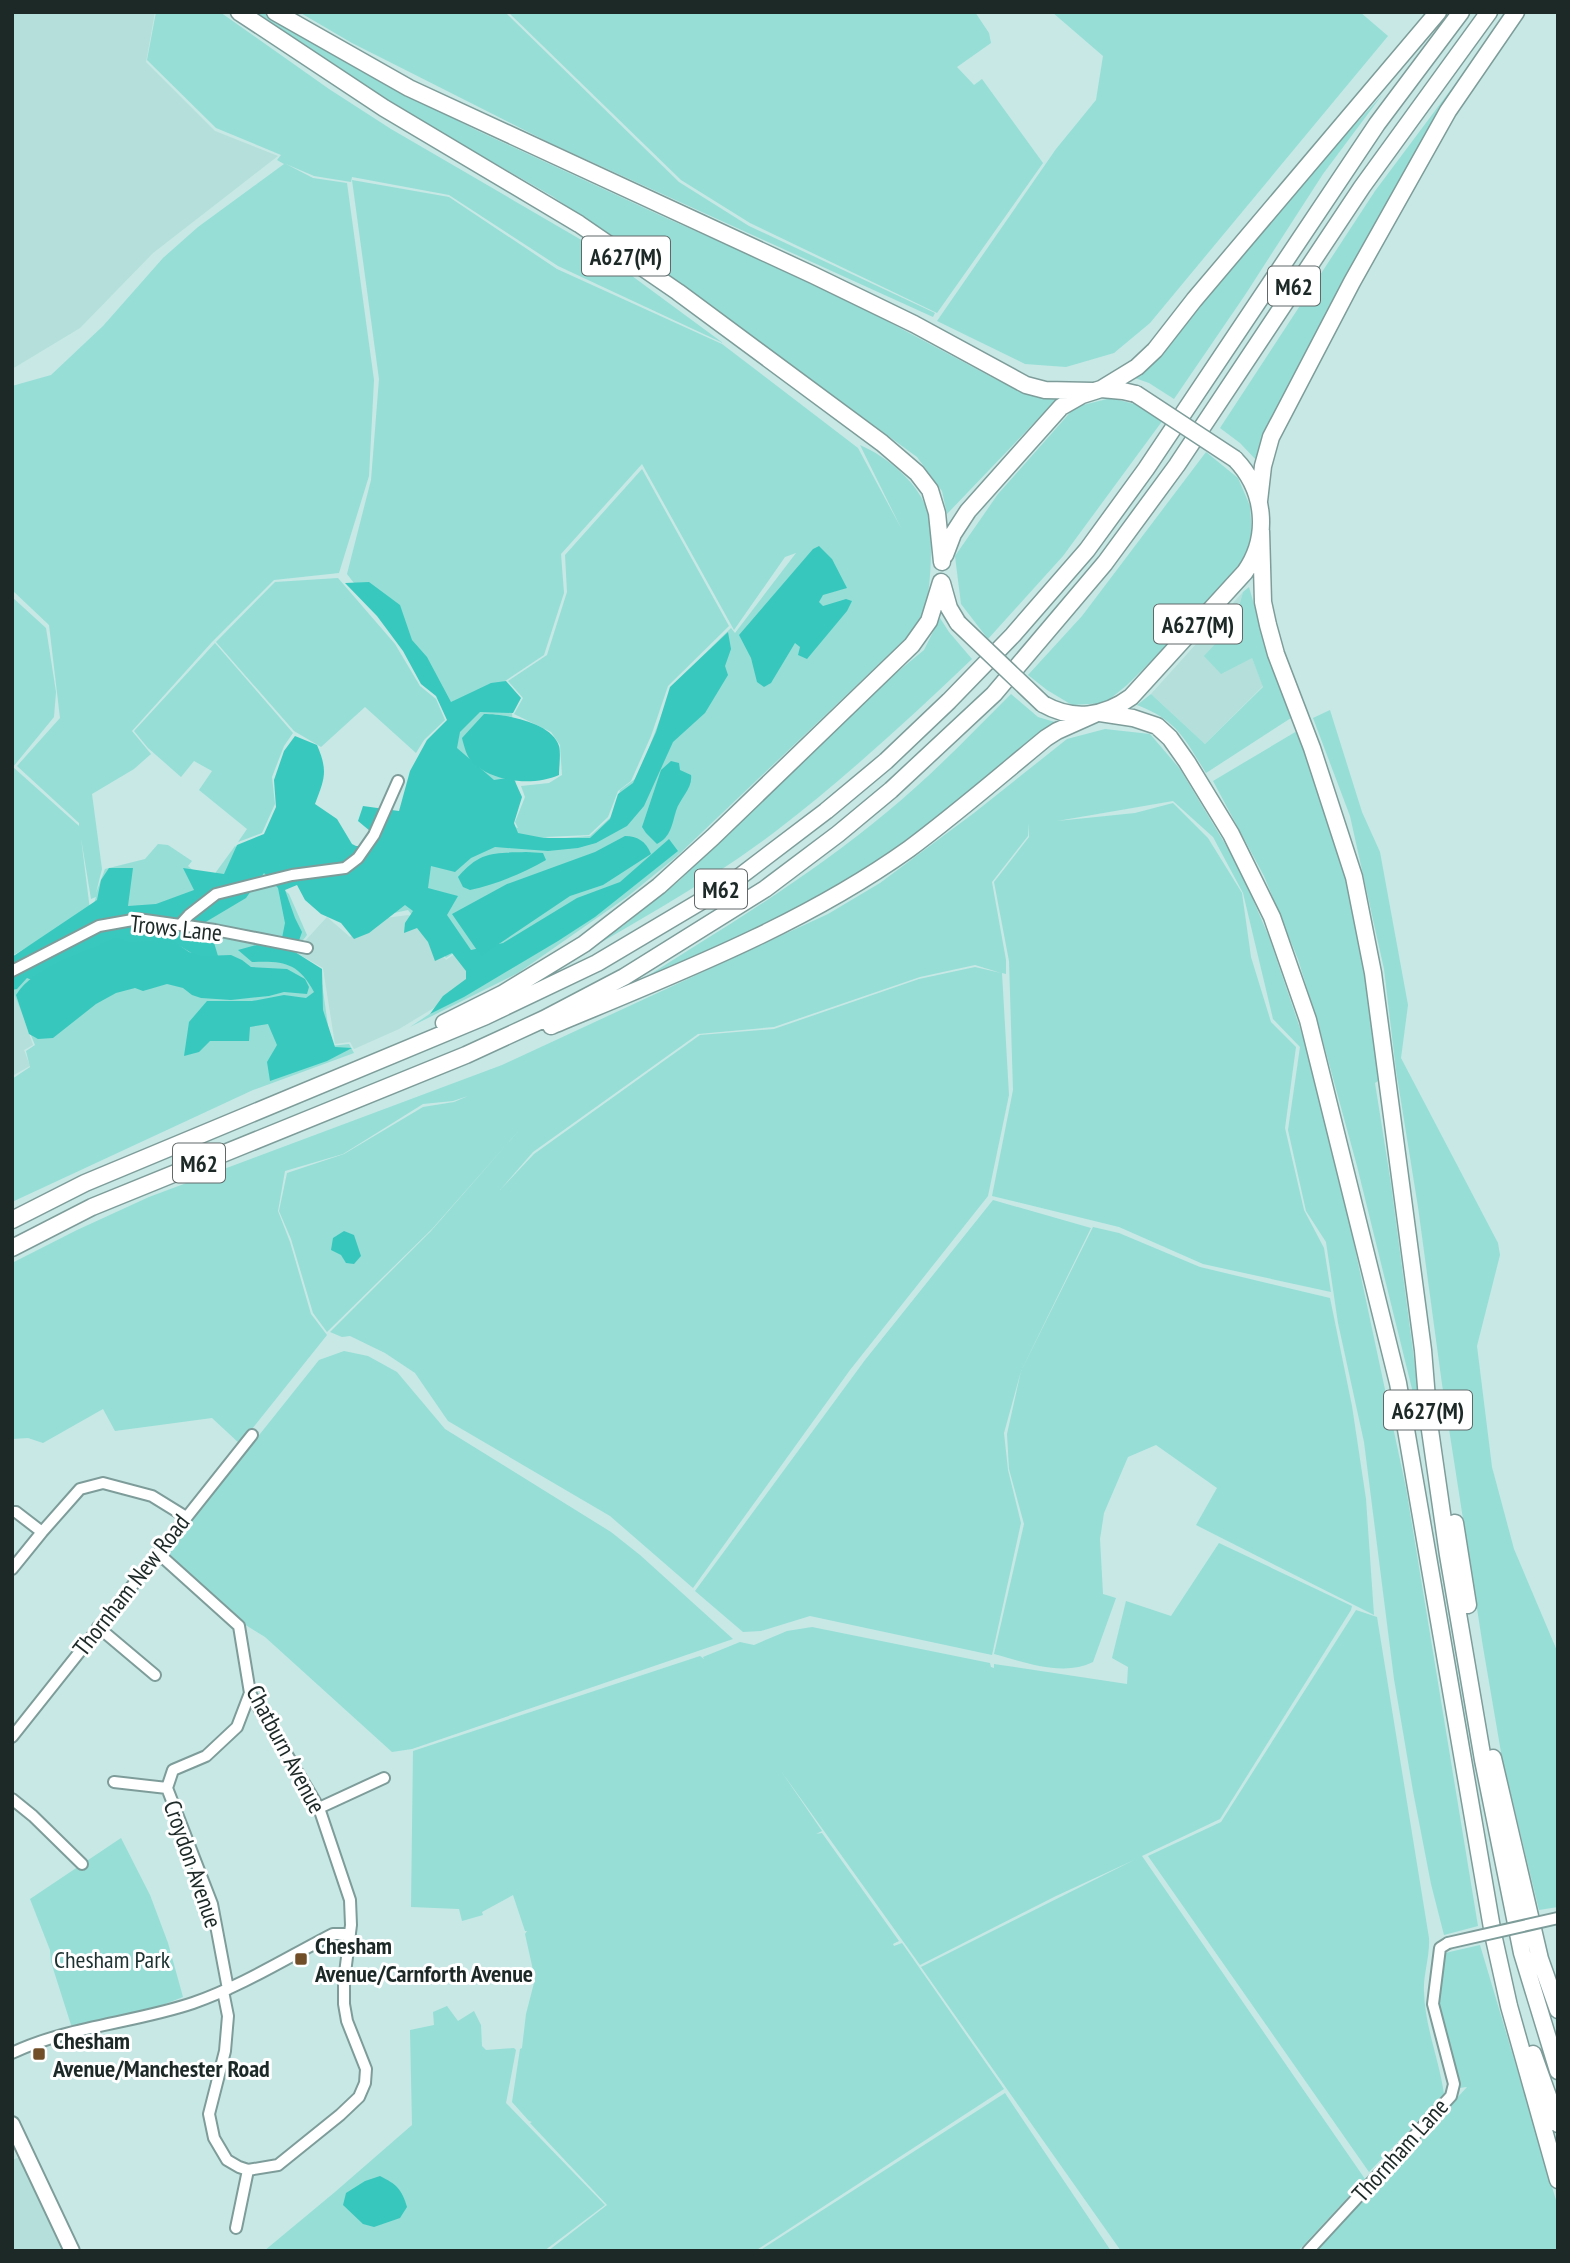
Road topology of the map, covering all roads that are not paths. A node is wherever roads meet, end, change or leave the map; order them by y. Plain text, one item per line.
1 (239, 12) edge
2 (275, 12) edge
3 (1438, 12) edge
4 (1461, 12) edge
5 (1489, 12) edge
6 (1516, 12) edge
7 (1097, 390) junction
8 (1259, 501) junction
9 (1261, 531) junction
10 (942, 562) junction
11 (941, 582) junction
12 (1098, 714) junction
13 (398, 781) dead end
14 (180, 925) junction
15 (307, 948) dead end
16 (12, 971) edge
17 (389, 1087) junction
18 (272, 1106) junction
19 (12, 1220) edge
20 (12, 1248) edge
21 (1425, 1379) junction
22 (252, 1435) dead end
23 (12, 1512) edge
24 (186, 1517) junction
25 (42, 1532) junction
26 (159, 1553) junction
27 (12, 1569) edge
28 (98, 1627) junction
29 (155, 1675) dead end
30 (250, 1693) junction
31 (12, 1737) edge
32 (384, 1778) dead end
33 (114, 1782) dead end
34 (167, 1788) junction
35 (12, 1799) edge
36 (319, 1808) junction
37 (82, 1864) dead end
38 (1558, 1919) edge
39 (350, 1934) junction
40 (1493, 1934) junction
41 (225, 1990) junction
42 (1558, 2010) edge
43 (12, 2053) edge
44 (1558, 2070) edge
45 (12, 2124) edge
46 (1558, 2124) edge
47 (248, 2170) junction
48 (1558, 2180) edge
49 (236, 2228) dead end
50 (72, 2251) edge
51 (1308, 2251) edge

1 - 10 highway, A627(M)
2 - 7 highway, A627(M)
3 - 7 highway, M62
4 - 18 highway, M62
5 - 17 highway, M62
6 - 8 highway, M62
7 - 8 highway, A627(M), bridge
7 - 10 highway, A627(M)
8 - 9 highway, A627(M)
9 - 12 highway, A627(M)
9 - 21 highway, A627(M)
10 - 11 highway, A627(M)
11 - 12 highway, A627(M), bridge
11 - 18 highway, M62
12 - 17 highway, M62
12 - 40 highway, A627(M)
13 - 14 street
14 - 15 street, Trows Lane
14 - 16 street, Trows Lane
17 - 20 highway, M62
18 - 19 highway, M62
21 - 42 highway, A627(M)
21 - 44 highway, A627(M)
22 - 24 street, Thornham New Road
23 - 25 street
24 - 25 street
24 - 26 street, Thornham New Road
25 - 27 street
26 - 28 street, Thornham New Road
26 - 30 street, Chatburn Avenue
28 - 29 street
28 - 31 street, Thornham New Road
30 - 34 street, Croydon Avenue
30 - 36 street, Chatburn Avenue
32 - 36 street
33 - 34 street
34 - 41 street, Croydon Avenue
35 - 37 street
36 - 39 street, Chatburn Avenue
38 - 51 street, Thornham Lane, bridge
39 - 41 street
39 - 47 street, Chatburn Avenue
40 - 46 highway, A627(M)
40 - 48 highway, A627(M)
41 - 43 street
41 - 47 street, Croydon Avenue
45 - 50 main road
47 - 49 street

